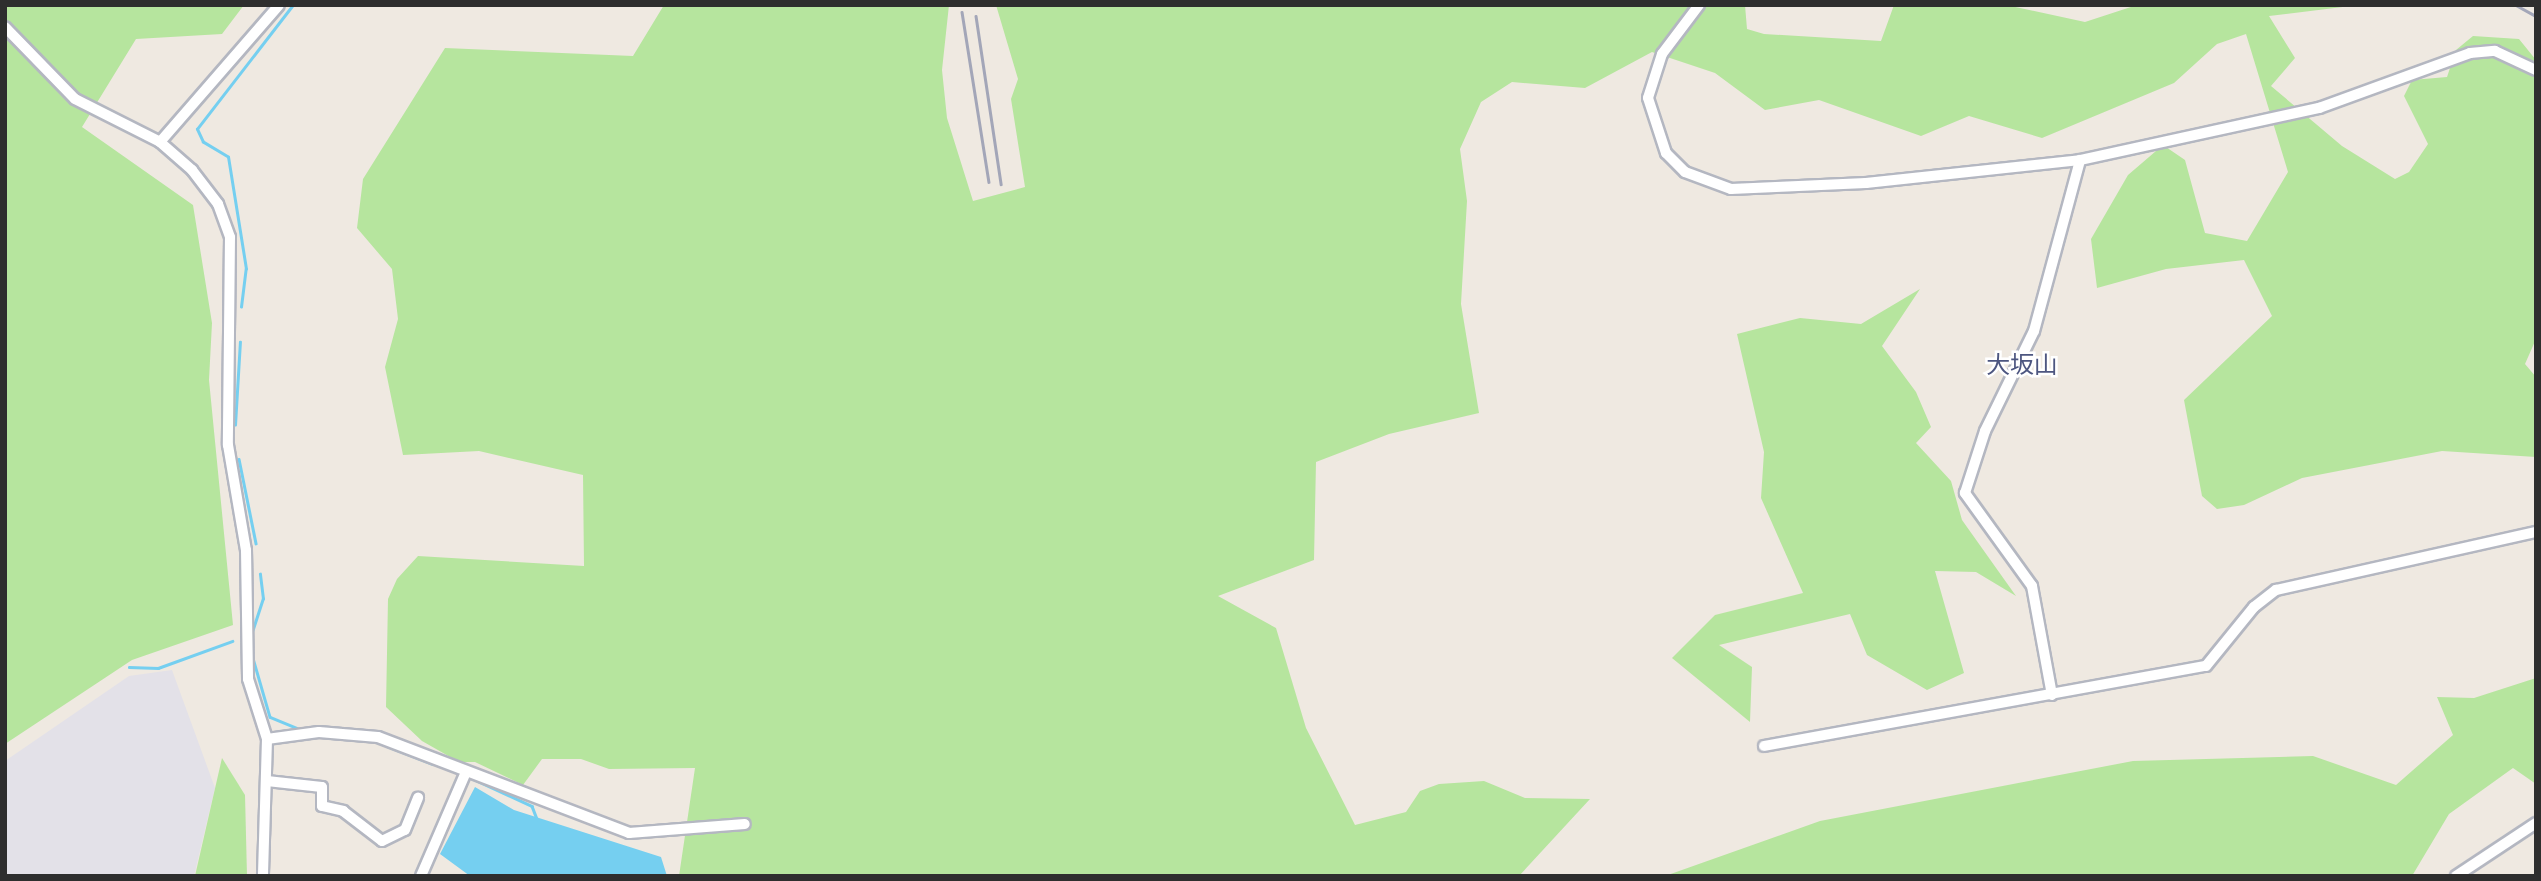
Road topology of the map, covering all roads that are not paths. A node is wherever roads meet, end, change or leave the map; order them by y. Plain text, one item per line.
1 (279, 5) edge
2 (1699, 5) edge
3 (5, 27) edge
4 (2536, 70) edge
5 (160, 142) junction
6 (2080, 160) junction
7 (2536, 532) edge
8 (2052, 695) junction
9 (267, 739) junction
10 (1764, 746) dead end
11 (466, 772) junction
12 (267, 781) junction
13 (418, 797) dead end
14 (2536, 823) edge
15 (745, 824) dead end
16 (263, 876) edge
17 (421, 876) edge
18 (2456, 876) edge

1 - 5 street
2 - 6 street
3 - 5 street
4 - 6 street
5 - 9 street
6 - 8 street
7 - 8 street
8 - 10 street
9 - 11 street
9 - 12 street
11 - 15 street
11 - 17 street
12 - 13 street
12 - 16 street
14 - 18 street

